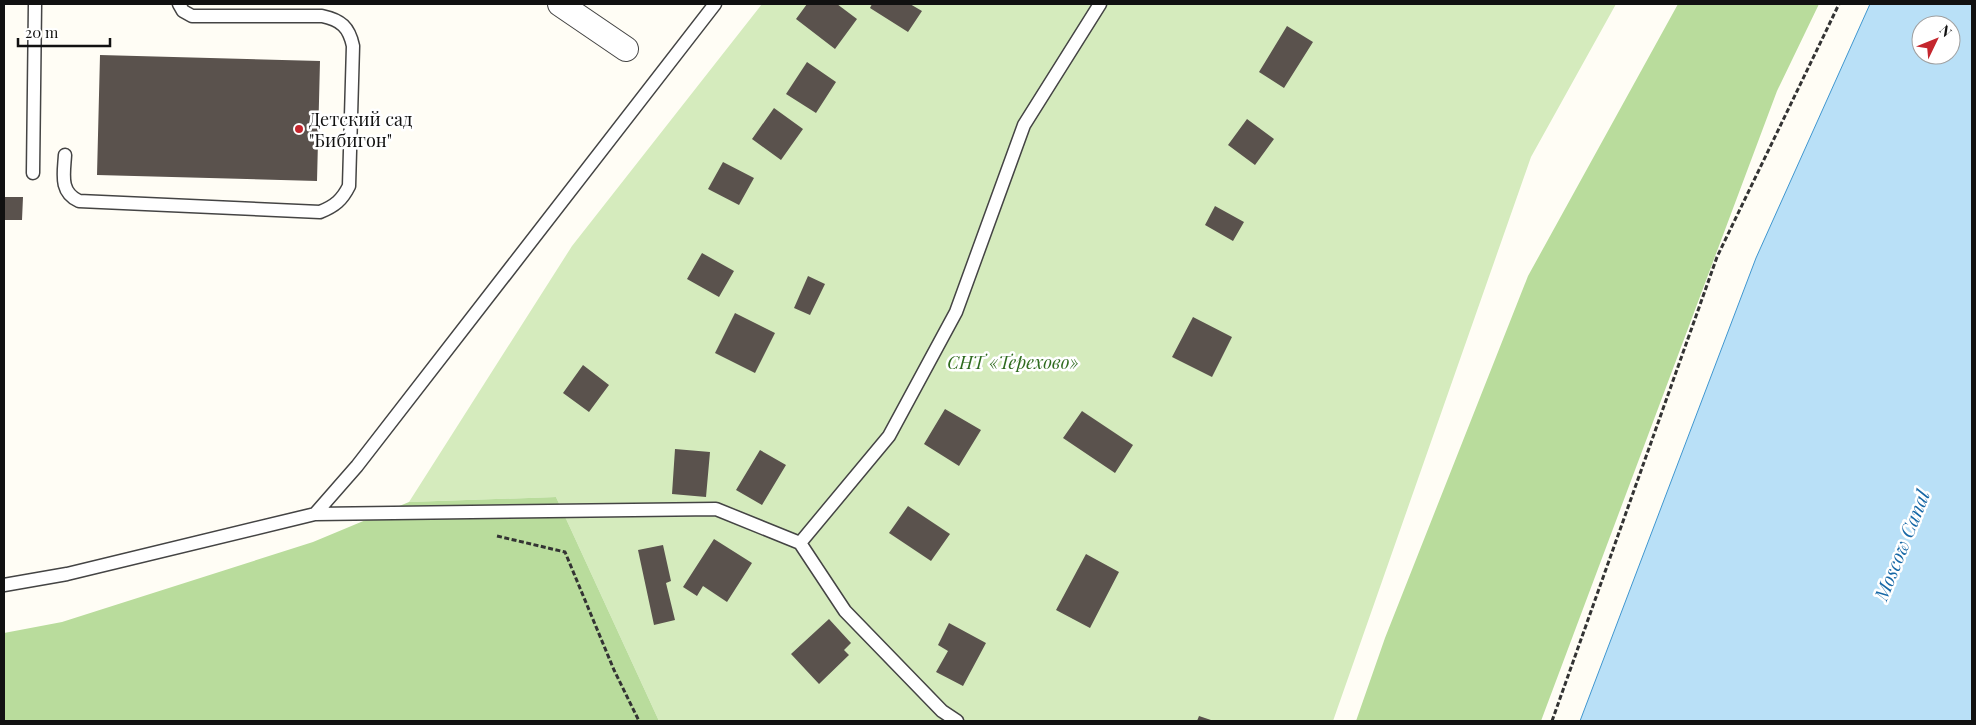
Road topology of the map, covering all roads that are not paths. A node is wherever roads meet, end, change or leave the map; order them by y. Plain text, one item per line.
1 (35, 4) edge
2 (179, 4) edge
3 (560, 4) edge
4 (715, 4) edge
5 (1100, 4) edge
6 (626, 50) dead end
7 (65, 154) dead end
8 (33, 173) dead end
9 (315, 514) junction
10 (800, 543) junction
11 (4, 585) edge
12 (958, 721) edge

1 - 8 lane
2 - 7 lane
3 - 6 street
4 - 9 lane
5 - 10 lane
9 - 10 lane
9 - 11 lane
10 - 12 lane

